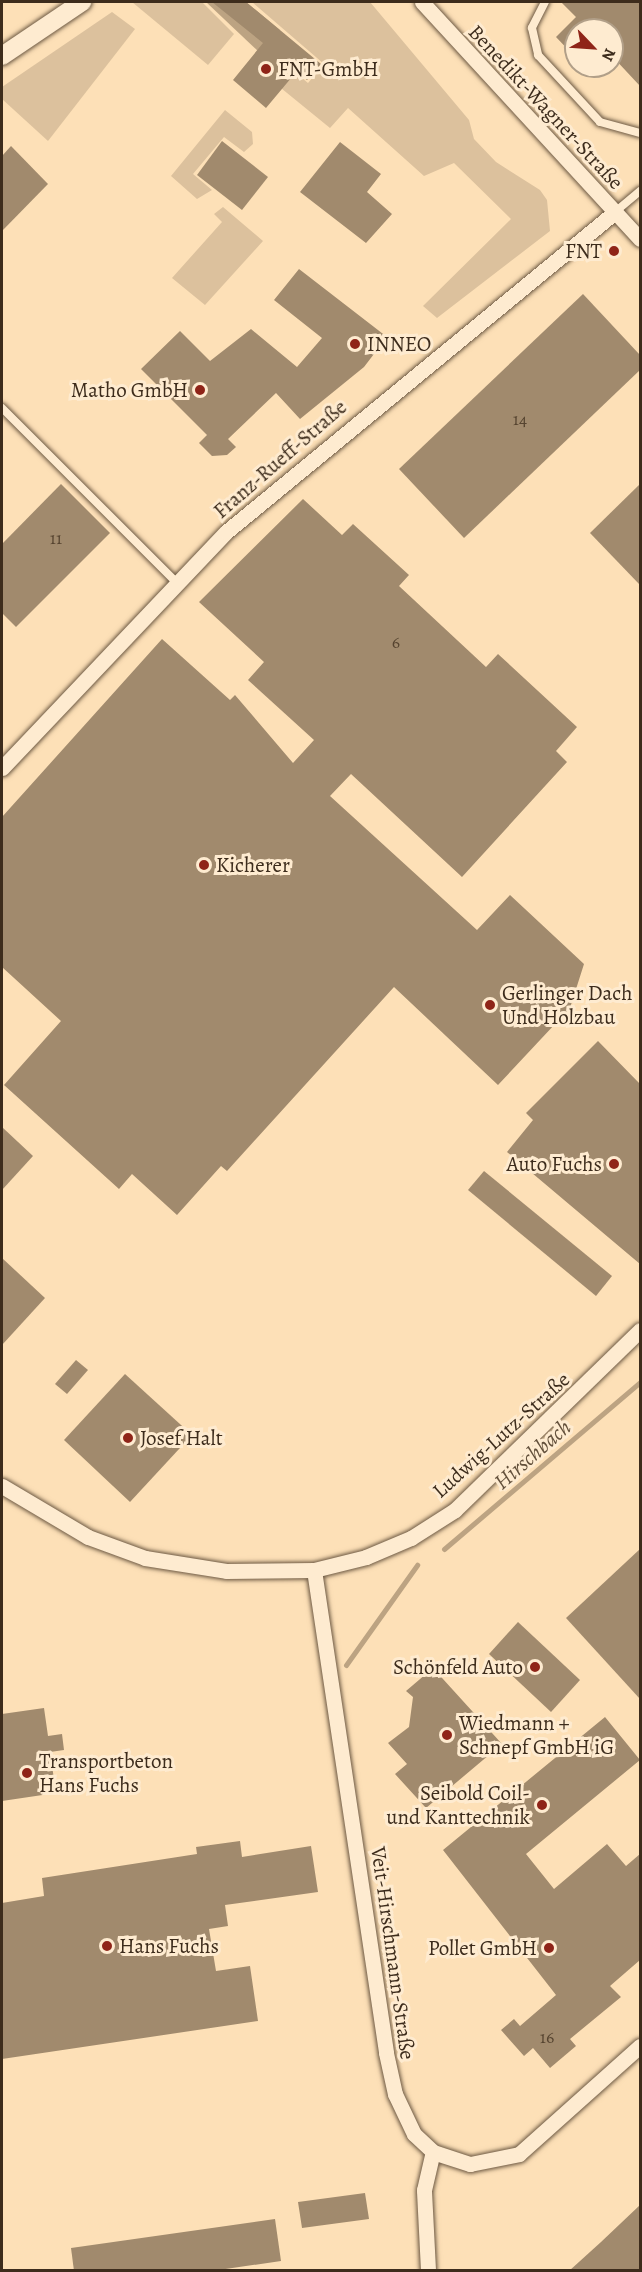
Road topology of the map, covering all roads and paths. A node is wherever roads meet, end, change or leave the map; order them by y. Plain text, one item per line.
1 (82, 2) edge
2 (422, 2) edge
3 (545, 2) edge
4 (2, 56) edge
5 (640, 133) edge
6 (640, 191) edge
7 (615, 212) junction
8 (640, 239) edge
9 (2, 408) edge
10 (176, 582) junction
11 (2, 768) edge
12 (640, 1330) edge
13 (2, 1486) edge
14 (314, 1569) junction
15 (640, 2046) edge
16 (433, 2152) junction
17 (428, 2271) edge

1 - 4 street
2 - 7 street, Benedikt-Wagner-Straße
3 - 5 lane
6 - 7 lane
7 - 8 street, Benedikt-Wagner-Straße
7 - 10 street, Franz-Rueff-Straße
9 - 10 lane
10 - 11 street, Franz-Rueff-Straße
12 - 14 street, Ludwig-Lutz-Straße
13 - 14 street, Ludwig-Lutz-Straße
14 - 16 street, Veit-Hirschmann-Straße
15 - 16 street
16 - 17 street

